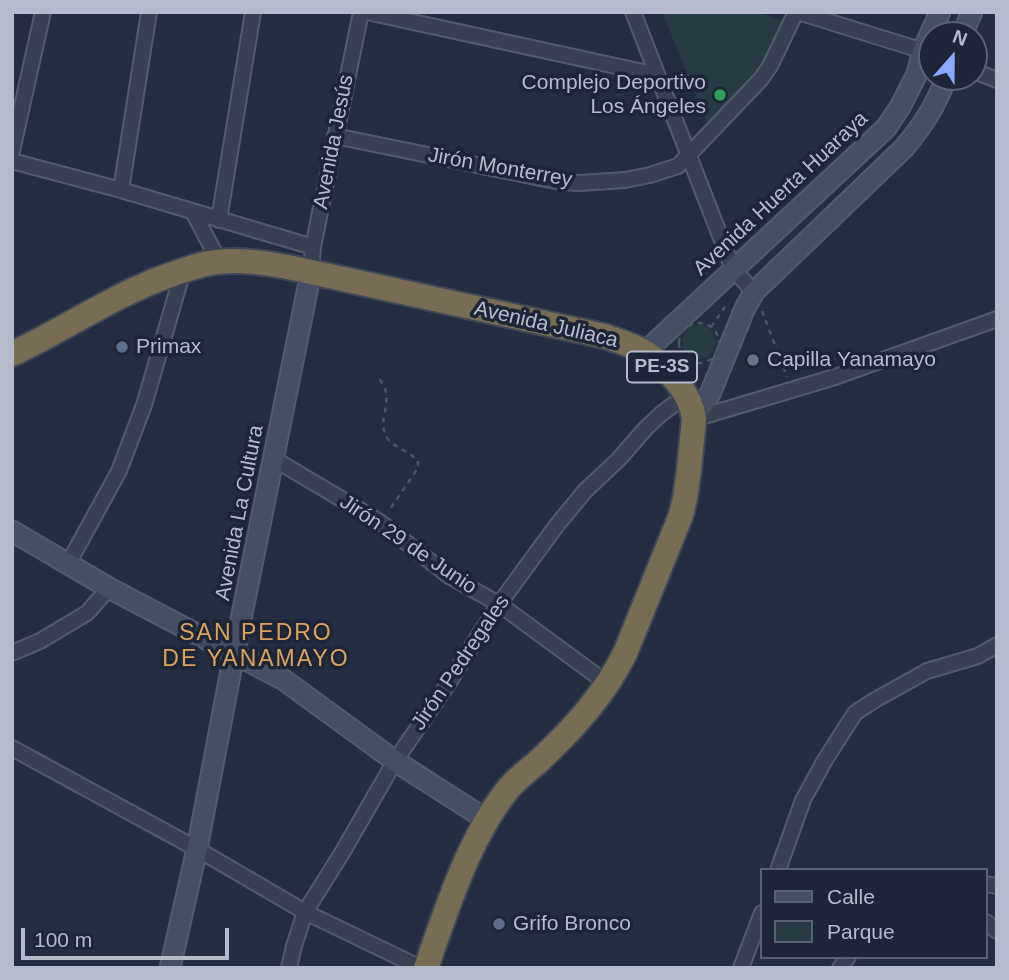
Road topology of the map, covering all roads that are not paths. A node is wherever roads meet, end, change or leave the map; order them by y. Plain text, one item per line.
1 (43, 12) edge
2 (149, 12) edge
3 (253, 12) edge
4 (361, 12) edge
5 (367, 12) edge
6 (633, 12) edge
7 (797, 12) edge
8 (918, 49) edge
9 (918, 72) edge
10 (657, 75) junction
11 (941, 91) edge
12 (335, 136) junction
13 (12, 151) edge
14 (690, 155) junction
15 (12, 161) edge
16 (121, 190) junction
17 (193, 212) junction
18 (219, 220) junction
19 (313, 247) junction
20 (219, 261) junction
21 (733, 269) junction
22 (183, 271) junction
23 (311, 272) junction
24 (754, 292) junction
25 (997, 320) edge
26 (645, 352) junction
27 (12, 355) edge
28 (686, 395) junction
29 (694, 419) junction
30 (274, 459) junction
31 (12, 531) edge
32 (68, 564) junction
33 (109, 588) junction
34 (499, 604) junction
35 (997, 645) edge
36 (12, 653) edge
37 (234, 654) junction
38 (608, 684) junction
39 (12, 748) edge
40 (394, 761) junction
41 (488, 820) junction
42 (197, 849) junction
43 (779, 868) edge
44 (305, 912) junction
45 (760, 918) edge
46 (170, 968) edge
47 (289, 968) edge
48 (423, 968) edge
49 (741, 968) edge

1 - 13 street
2 - 16 street
3 - 18 street
4 - 12 street, Avenida Jesús
5 - 10 street
6 - 10 street
7 - 8 street
7 - 14 street, Jirón Monterrey
9 - 21 street, Avenida Huerta Huaraya
10 - 14 street
11 - 24 street
12 - 14 street, Jirón Monterrey
12 - 19 street, Avenida Jesús
14 - 21 street
15 - 16 street
16 - 17 street
17 - 18 street
17 - 20 street
18 - 19 street
19 - 23 street, Avenida Jesús
20 - 22 highway, Avenida Juliaca / PE-3S
20 - 23 highway, Avenida Juliaca / PE-3S
21 - 24 street
21 - 26 street, Avenida Huerta Huaraya
22 - 27 highway, Avenida Juliaca / PE-3S
22 - 32 street
23 - 26 highway, Avenida Juliaca / PE-3S
23 - 30 street, Avenida La Cultura
24 - 29 street
25 - 29 street
26 - 28 highway, Avenida Juliaca / PE-3S
28 - 29 highway, Avenida Juliaca / PE-3S
28 - 34 street, Jirón Pedregales
29 - 38 highway, Avenida Juliaca / PE-3S
30 - 34 street, Jirón 29 de Junio
30 - 37 street, Avenida La Cultura
31 - 32 street
32 - 33 street
33 - 36 street
33 - 37 street
34 - 38 street, Jirón 29 de Junio
34 - 40 street, Jirón Pedregales
35 - 43 street
37 - 40 street
37 - 42 street, Avenida La Cultura
38 - 41 highway, Avenida Juliaca / PE-3S
39 - 42 street
40 - 41 street
40 - 44 street, Jirón Pedregales
41 - 48 highway, Avenida Juliaca / PE-3S
42 - 44 street
42 - 46 street, Avenida La Cultura
44 - 47 street, Jirón Pedregales
44 - 48 street
45 - 49 street

